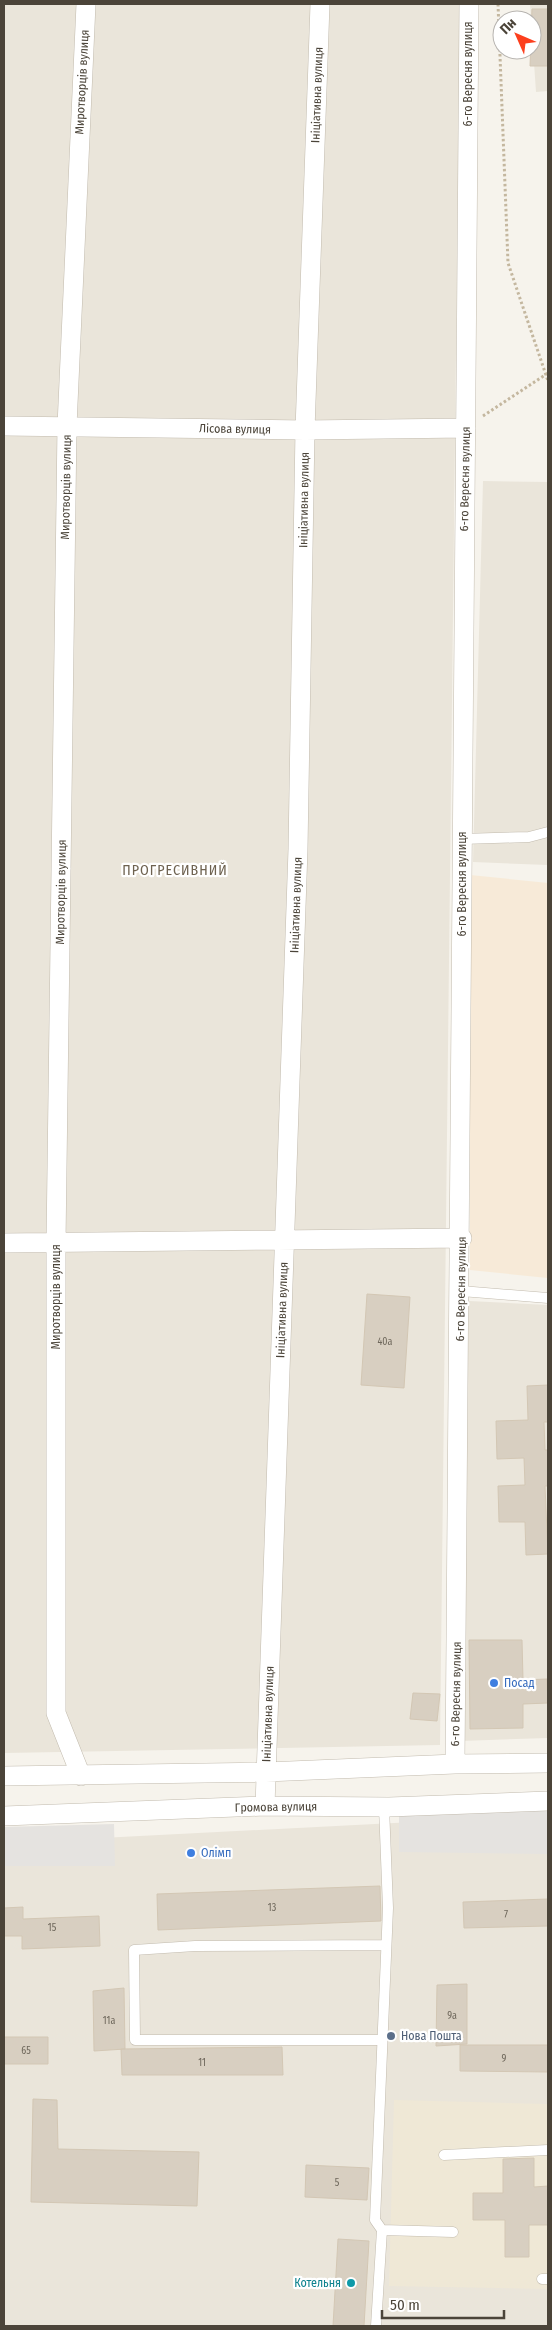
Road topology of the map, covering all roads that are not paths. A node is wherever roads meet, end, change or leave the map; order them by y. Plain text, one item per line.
1 (86, 4) edge
2 (320, 4) edge
3 (469, 4) edge
4 (4, 426) edge
5 (67, 426) junction
6 (466, 428) junction
7 (305, 430) junction
8 (548, 832) edge
9 (462, 839) junction
10 (462, 1238) junction
11 (285, 1240) junction
12 (56, 1242) junction
13 (4, 1243) edge
14 (461, 1291) junction
15 (548, 1298) edge
16 (548, 1763) edge
17 (455, 1764) junction
18 (266, 1772) junction
19 (4, 1776) edge
20 (81, 1776) junction
21 (548, 1801) edge
22 (266, 1806) junction
23 (384, 1807) junction
24 (4, 1816) edge
25 (386, 1945) junction
26 (382, 2040) junction
27 (548, 2150) edge
28 (444, 2155) dead end
29 (382, 2230) junction
30 (453, 2232) dead end
31 (376, 2326) edge

1 - 5 street, Миротворців вулиця
2 - 7 street, Ініціативна вулиця
3 - 6 street, 6-го Вересня вулиця
4 - 5 street, Лісова вулиця
5 - 7 street, Лісова вулиця
5 - 12 street, Миротворців вулиця
6 - 7 street, Лісова вулиця
6 - 9 street, 6-го Вересня вулиця
7 - 11 street, Ініціативна вулиця
8 - 9 lane
9 - 10 street, 6-го Вересня вулиця
10 - 11 street
10 - 14 street, 6-го Вересня вулиця
11 - 12 street
11 - 18 street, Ініціативна вулиця
12 - 13 street
12 - 20 street, Миротворців вулиця
14 - 15 lane
14 - 17 street, 6-го Вересня вулиця
16 - 17 street
17 - 18 street
18 - 20 street
18 - 22 street, Ініціативна вулиця
19 - 20 street
21 - 23 street, Громова вулиця
22 - 23 street, Громова вулиця
22 - 24 street, Громова вулиця
23 - 25 lane
25 - 26 lane
25 - 26 lane
26 - 29 lane
27 - 28 lane
29 - 30 lane
29 - 31 lane

